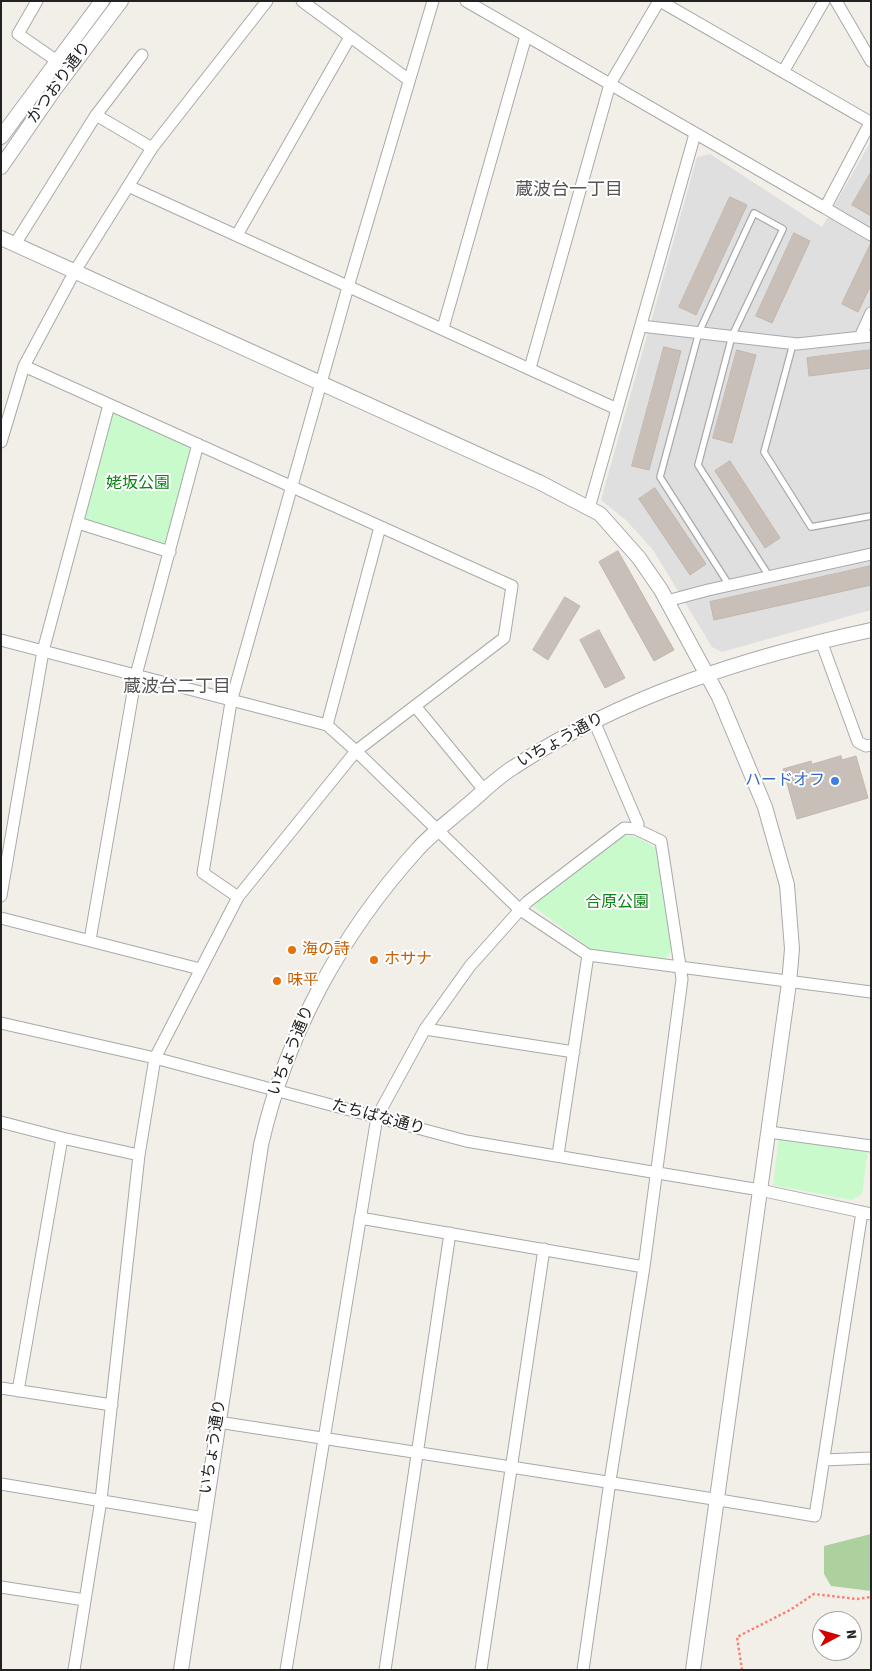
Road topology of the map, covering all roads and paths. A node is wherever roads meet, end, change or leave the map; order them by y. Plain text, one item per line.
1 (37, 1) edge
2 (102, 1) edge
3 (121, 1) edge
4 (267, 1) edge
5 (302, 1) edge
6 (433, 1) edge
7 (466, 1) edge
8 (659, 1) edge
9 (824, 1) edge
10 (836, 1) edge
11 (526, 36) junction
12 (350, 37) junction
13 (142, 55) dead end
14 (56, 61) junction
15 (871, 61) edge
16 (783, 72) junction
17 (409, 80) junction
18 (610, 84) junction
19 (96, 115) junction
20 (870, 121) edge
21 (695, 134) junction
22 (1, 137) edge
23 (152, 148) junction
24 (1, 167) edge
25 (128, 186) junction
26 (825, 208) junction
27 (237, 235) junction
28 (871, 235) edge
29 (1, 238) edge
30 (15, 244) junction
31 (75, 271) junction
32 (348, 287) junction
33 (871, 313) edge
34 (641, 326) junction
35 (443, 328) junction
36 (699, 332) junction
37 (732, 336) junction
38 (865, 336) edge
39 (793, 344) junction
40 (24, 366) junction
41 (530, 368) junction
42 (321, 384) junction
43 (109, 404) junction
44 (617, 408) junction
45 (1, 442) edge
46 (198, 444) junction
47 (291, 486) junction
48 (589, 508) junction
49 (871, 516) edge
50 (78, 523) junction
51 (380, 527) junction
52 (170, 552) junction
53 (871, 554) edge
54 (769, 576) junction
55 (729, 585) junction
56 (667, 601) junction
57 (871, 630) edge
58 (1, 640) edge
59 (821, 641) junction
60 (43, 651) junction
61 (707, 674) junction
62 (136, 675) junction
63 (231, 702) junction
64 (415, 706) junction
65 (594, 721) junction
66 (327, 725) junction
67 (871, 745) edge
68 (356, 751) junction
69 (484, 790) junction
70 (636, 829) junction
71 (437, 831) junction
72 (1, 896) edge
73 (238, 897) junction
74 (519, 909) junction
75 (1, 918) edge
76 (90, 940) junction
77 (588, 955) junction
78 (682, 968) junction
79 (200, 969) junction
80 (789, 983) junction
81 (871, 992) edge
82 (1, 1023) edge
83 (425, 1029) junction
84 (574, 1052) junction
85 (155, 1058) junction
86 (275, 1092) junction
87 (377, 1116) junction
88 (1, 1122) edge
89 (769, 1132) junction
90 (62, 1138) junction
91 (871, 1146) edge
92 (139, 1155) junction
93 (558, 1155) junction
94 (657, 1172) junction
95 (760, 1190) junction
96 (866, 1213) edge
97 (360, 1218) junction
98 (450, 1233) junction
99 (544, 1249) junction
100 (644, 1267) junction
101 (1, 1388) edge
102 (18, 1391) junction
103 (112, 1405) junction
104 (218, 1422) junction
105 (323, 1439) junction
106 (418, 1454) junction
107 (871, 1458) edge
108 (824, 1460) junction
109 (511, 1466) junction
110 (610, 1482) junction
111 (1, 1484) edge
112 (101, 1500) junction
113 (717, 1500) junction
114 (204, 1518) junction
115 (1, 1587) edge
116 (871, 1597) edge
117 (85, 1600) junction
118 (74, 1670) edge
119 (181, 1670) edge
120 (286, 1670) edge
121 (385, 1670) edge
122 (481, 1670) edge
123 (583, 1670) edge
124 (693, 1670) edge
125 (742, 1670) edge

1 - 14 street
2 - 14 street, かつおり通り
3 - 24 street, かつおり通り
4 - 23 street
5 - 12 street
6 - 17 street
7 - 11 street
8 - 16 street
8 - 18 street
9 - 16 street
10 - 15 street
11 - 18 street
11 - 35 street
12 - 17 street
12 - 27 street
13 - 19 street
14 - 22 street, かつおり通り
16 - 20 street
17 - 32 street
18 - 21 street
18 - 41 street
19 - 23 street
19 - 30 street
20 - 26 street
21 - 26 street
21 - 34 street
23 - 25 street
25 - 27 street
25 - 31 street
26 - 28 street
27 - 32 street
29 - 30 street
30 - 31 street
31 - 40 street
31 - 42 street
32 - 35 street
32 - 42 street
33 - 38 street
34 - 36 street
34 - 44 street
35 - 41 street
36 - 37 street
36 - 37 lane
36 - 55 lane
37 - 39 street
37 - 54 lane
38 - 39 street
39 - 49 lane
40 - 43 street
40 - 45 street
41 - 44 street
42 - 47 street
42 - 48 street
43 - 46 street
43 - 50 street
44 - 48 street
46 - 47 street
46 - 52 street
47 - 51 street
47 - 63 street
48 - 56 street
50 - 52 street
50 - 60 street
51 - 64 street
51 - 66 street
52 - 62 street
53 - 54 street
54 - 55 street
55 - 56 street
56 - 61 street
57 - 59 street, いちょう通り
58 - 60 street
59 - 61 street, いちょう通り
59 - 67 street
60 - 62 street
60 - 72 street
61 - 65 street, いちょう通り
61 - 80 street
62 - 63 street
62 - 76 street
63 - 66 street
63 - 73 street
64 - 68 street
64 - 69 street
65 - 69 street, いちょう通り
65 - 70 street
66 - 68 street
68 - 71 street
68 - 73 street
69 - 71 street, いちょう通り
70 - 74 street
70 - 78 street
71 - 74 street
71 - 86 street, いちょう通り
73 - 79 street
74 - 77 street
74 - 83 street
75 - 76 street
76 - 79 street
77 - 78 street
77 - 84 street
78 - 80 street
78 - 94 street
79 - 85 street
80 - 81 street
80 - 89 street
82 - 85 street, たちばな通り
83 - 84 street
83 - 87 street
84 - 93 street
85 - 86 street, たちばな通り
85 - 92 street
86 - 87 street, たちばな通り
86 - 104 street, いちょう通り
87 - 93 street, たちばな通り
87 - 97 street
88 - 90 street
89 - 91 street
89 - 95 street
90 - 92 street
90 - 102 street
92 - 103 street
93 - 94 street, たちばな通り
94 - 95 street, たちばな通り
94 - 100 street
95 - 96 street, たちばな通り
95 - 113 street
96 - 108 street
97 - 98 street
97 - 105 street
98 - 99 street
98 - 106 street
99 - 100 street
99 - 109 street
100 - 110 street
101 - 102 street
102 - 103 street
103 - 112 street
104 - 105 street
104 - 114 street, いちょう通り
105 - 106 street
105 - 120 street
106 - 109 street
106 - 121 street
107 - 108 street
108 - 113 street
109 - 110 street
109 - 122 street
110 - 113 street
110 - 123 street
111 - 112 street
112 - 114 street
112 - 117 street
113 - 124 street
114 - 119 street, いちょう通り
115 - 117 street
116 - 125 path
117 - 118 street

